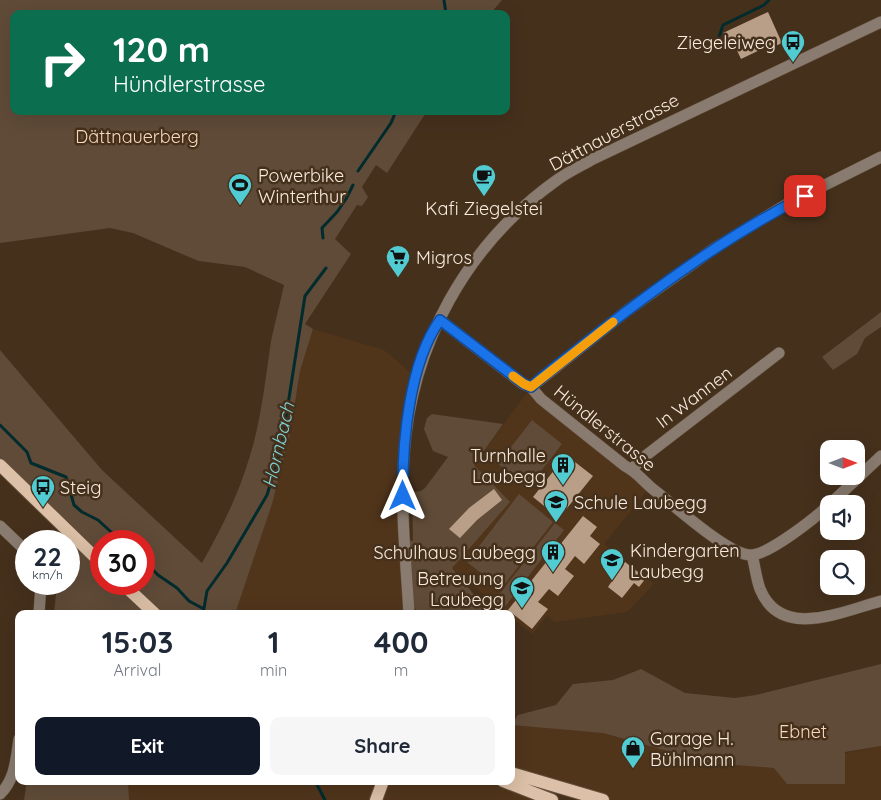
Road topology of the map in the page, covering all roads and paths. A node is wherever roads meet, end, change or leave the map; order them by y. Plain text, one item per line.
1 (881, 22) edge
2 (881, 157) edge
3 (440, 320) junction
4 (779, 353) dead end
5 (531, 387) junction
6 (881, 456) edge
7 (0, 466) edge
8 (632, 469) junction
9 (839, 495) edge
10 (820, 511) edge
11 (0, 526) edge
12 (15, 540) edge
13 (90, 552) edge
14 (752, 555) junction
15 (40, 595) edge
16 (135, 595) edge
17 (881, 601) edge
18 (39, 610) edge
19 (151, 610) edge
20 (409, 610) edge
21 (15, 760) edge
22 (515, 774) edge
23 (382, 785) edge
24 (513, 785) edge
25 (0, 794) edge
26 (376, 800) edge
27 (552, 800) edge
28 (603, 800) edge

1 - 3 street, Dättnauerstrasse
2 - 5 street
3 - 5 street, Hündlerstrasse
3 - 20 street, Dättnauerstrasse
4 - 8 street, In Wannen
5 - 8 street, Hündlerstrasse
6 - 9 street
7 - 13 main road
8 - 14 street, Hündlerstrasse
10 - 14 street
11 - 12 street
14 - 17 street
15 - 18 street
16 - 19 main road
21 - 25 street
22 - 28 main road
23 - 26 main road
24 - 27 main road

